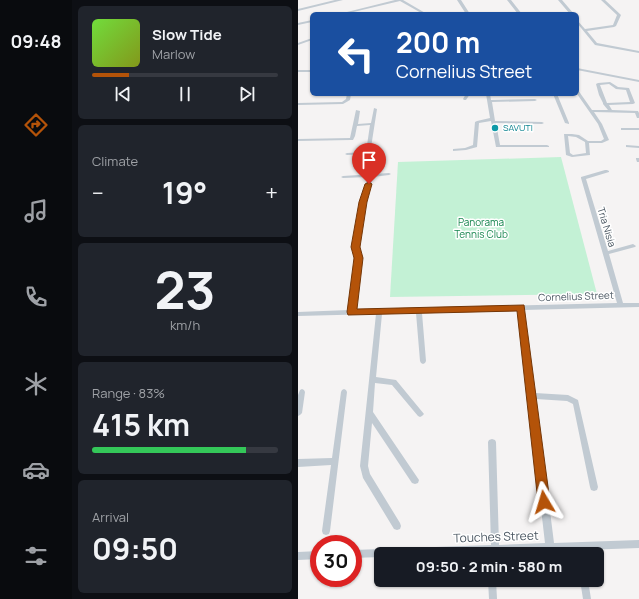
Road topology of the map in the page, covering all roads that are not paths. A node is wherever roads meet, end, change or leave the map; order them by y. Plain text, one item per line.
1 (328, 0) edge
2 (341, 0) edge
3 (400, 0) edge
4 (459, 0) edge
5 (510, 0) edge
6 (560, 0) edge
7 (603, 0) edge
8 (298, 7) edge
9 (298, 10) edge
10 (349, 12) edge
11 (421, 12) edge
12 (467, 12) edge
13 (519, 12) edge
14 (570, 12) edge
15 (310, 21) edge
16 (298, 24) edge
17 (579, 24) edge
18 (584, 30) junction
19 (310, 40) edge
20 (298, 44) edge
21 (639, 52) edge
22 (579, 69) edge
23 (298, 71) edge
24 (310, 71) edge
25 (639, 81) edge
26 (579, 94) edge
27 (349, 96) edge
28 (467, 96) edge
29 (488, 96) edge
30 (556, 96) edge
31 (465, 99) dead end
32 (535, 100) dead end
33 (489, 101) junction
34 (298, 104) edge
35 (605, 104) junction
36 (375, 109) dead end
37 (358, 111) dead end
38 (592, 111) junction
39 (611, 112) junction
40 (639, 117) edge
41 (494, 121) junction
42 (542, 123) dead end
43 (567, 123) dead end
44 (373, 124) junction
45 (355, 125) junction
46 (623, 129) dead end
47 (639, 129) edge
48 (298, 140) edge
49 (587, 142) junction
50 (547, 146) dead end
51 (628, 146) dead end
52 (639, 147) edge
53 (456, 150) dead end
54 (347, 154) dead end
55 (607, 171) dead end
56 (389, 174) dead end
57 (371, 175) junction
58 (343, 177) dead end
59 (633, 246) dead end
60 (606, 253) junction
61 (620, 305) junction
62 (639, 305) edge
63 (521, 308) junction
64 (419, 310) junction
65 (352, 312) junction
66 (379, 312) junction
67 (298, 314) edge
68 (423, 361) dead end
69 (372, 380) junction
70 (302, 392) dead end
71 (344, 392) dead end
72 (531, 396) junction
73 (298, 413) edge
74 (370, 414) junction
75 (420, 414) dead end
76 (492, 442) dead end
77 (335, 461) junction
78 (298, 463) edge
79 (415, 480) dead end
80 (594, 487) dead end
81 (397, 526) dead end
82 (326, 531) dead end
83 (639, 544) edge
84 (491, 547) edge
85 (550, 547) joint
86 (362, 554) edge
87 (374, 554) edge
88 (310, 555) edge
89 (298, 556) edge
90 (492, 587) edge
91 (585, 587) edge
92 (493, 599) edge
93 (587, 599) edge

1 - 8 street
2 - 9 street
3 - 10 street
3 - 11 street
4 - 12 street
5 - 13 street
6 - 14 street
7 - 18 street
15 - 16 street
17 - 18 street
18 - 21 street
19 - 20 street
22 - 25 street
23 - 24 street
26 - 38 street
27 - 34 street
28 - 31 street
29 - 33 street
30 - 43 street
32 - 33 street
33 - 41 street
35 - 35 street
35 - 39 street
36 - 44 street
37 - 45 street
38 - 39 street
38 - 49 street
39 - 40 street
41 - 42 street
41 - 50 street
41 - 53 street
44 - 45 street
44 - 54 street
45 - 48 street
46 - 47 street
49 - 49 street
51 - 52 street
55 - 60 street, Tria Nisia
56 - 57 street
57 - 58 street
57 - 65 street
59 - 60 street
60 - 61 street, Tria Nisia
61 - 62 street, Cornelius Street
61 - 63 street, Cornelius Street
63 - 64 street, Cornelius Street
63 - 72 street
64 - 66 street, Cornelius Street
64 - 68 street
65 - 66 street, Cornelius Street
65 - 67 street, Cornelius Street
66 - 69 street
69 - 74 street
69 - 75 street
70 - 73 street
71 - 77 street
72 - 80 street
72 - 85 street
74 - 79 street
74 - 81 street
76 - 84 street
77 - 78 street
77 - 82 street
83 - 85 street, Touches Street
86 - 87 street, Touches Street
88 - 89 street
90 - 92 street
91 - 93 street

